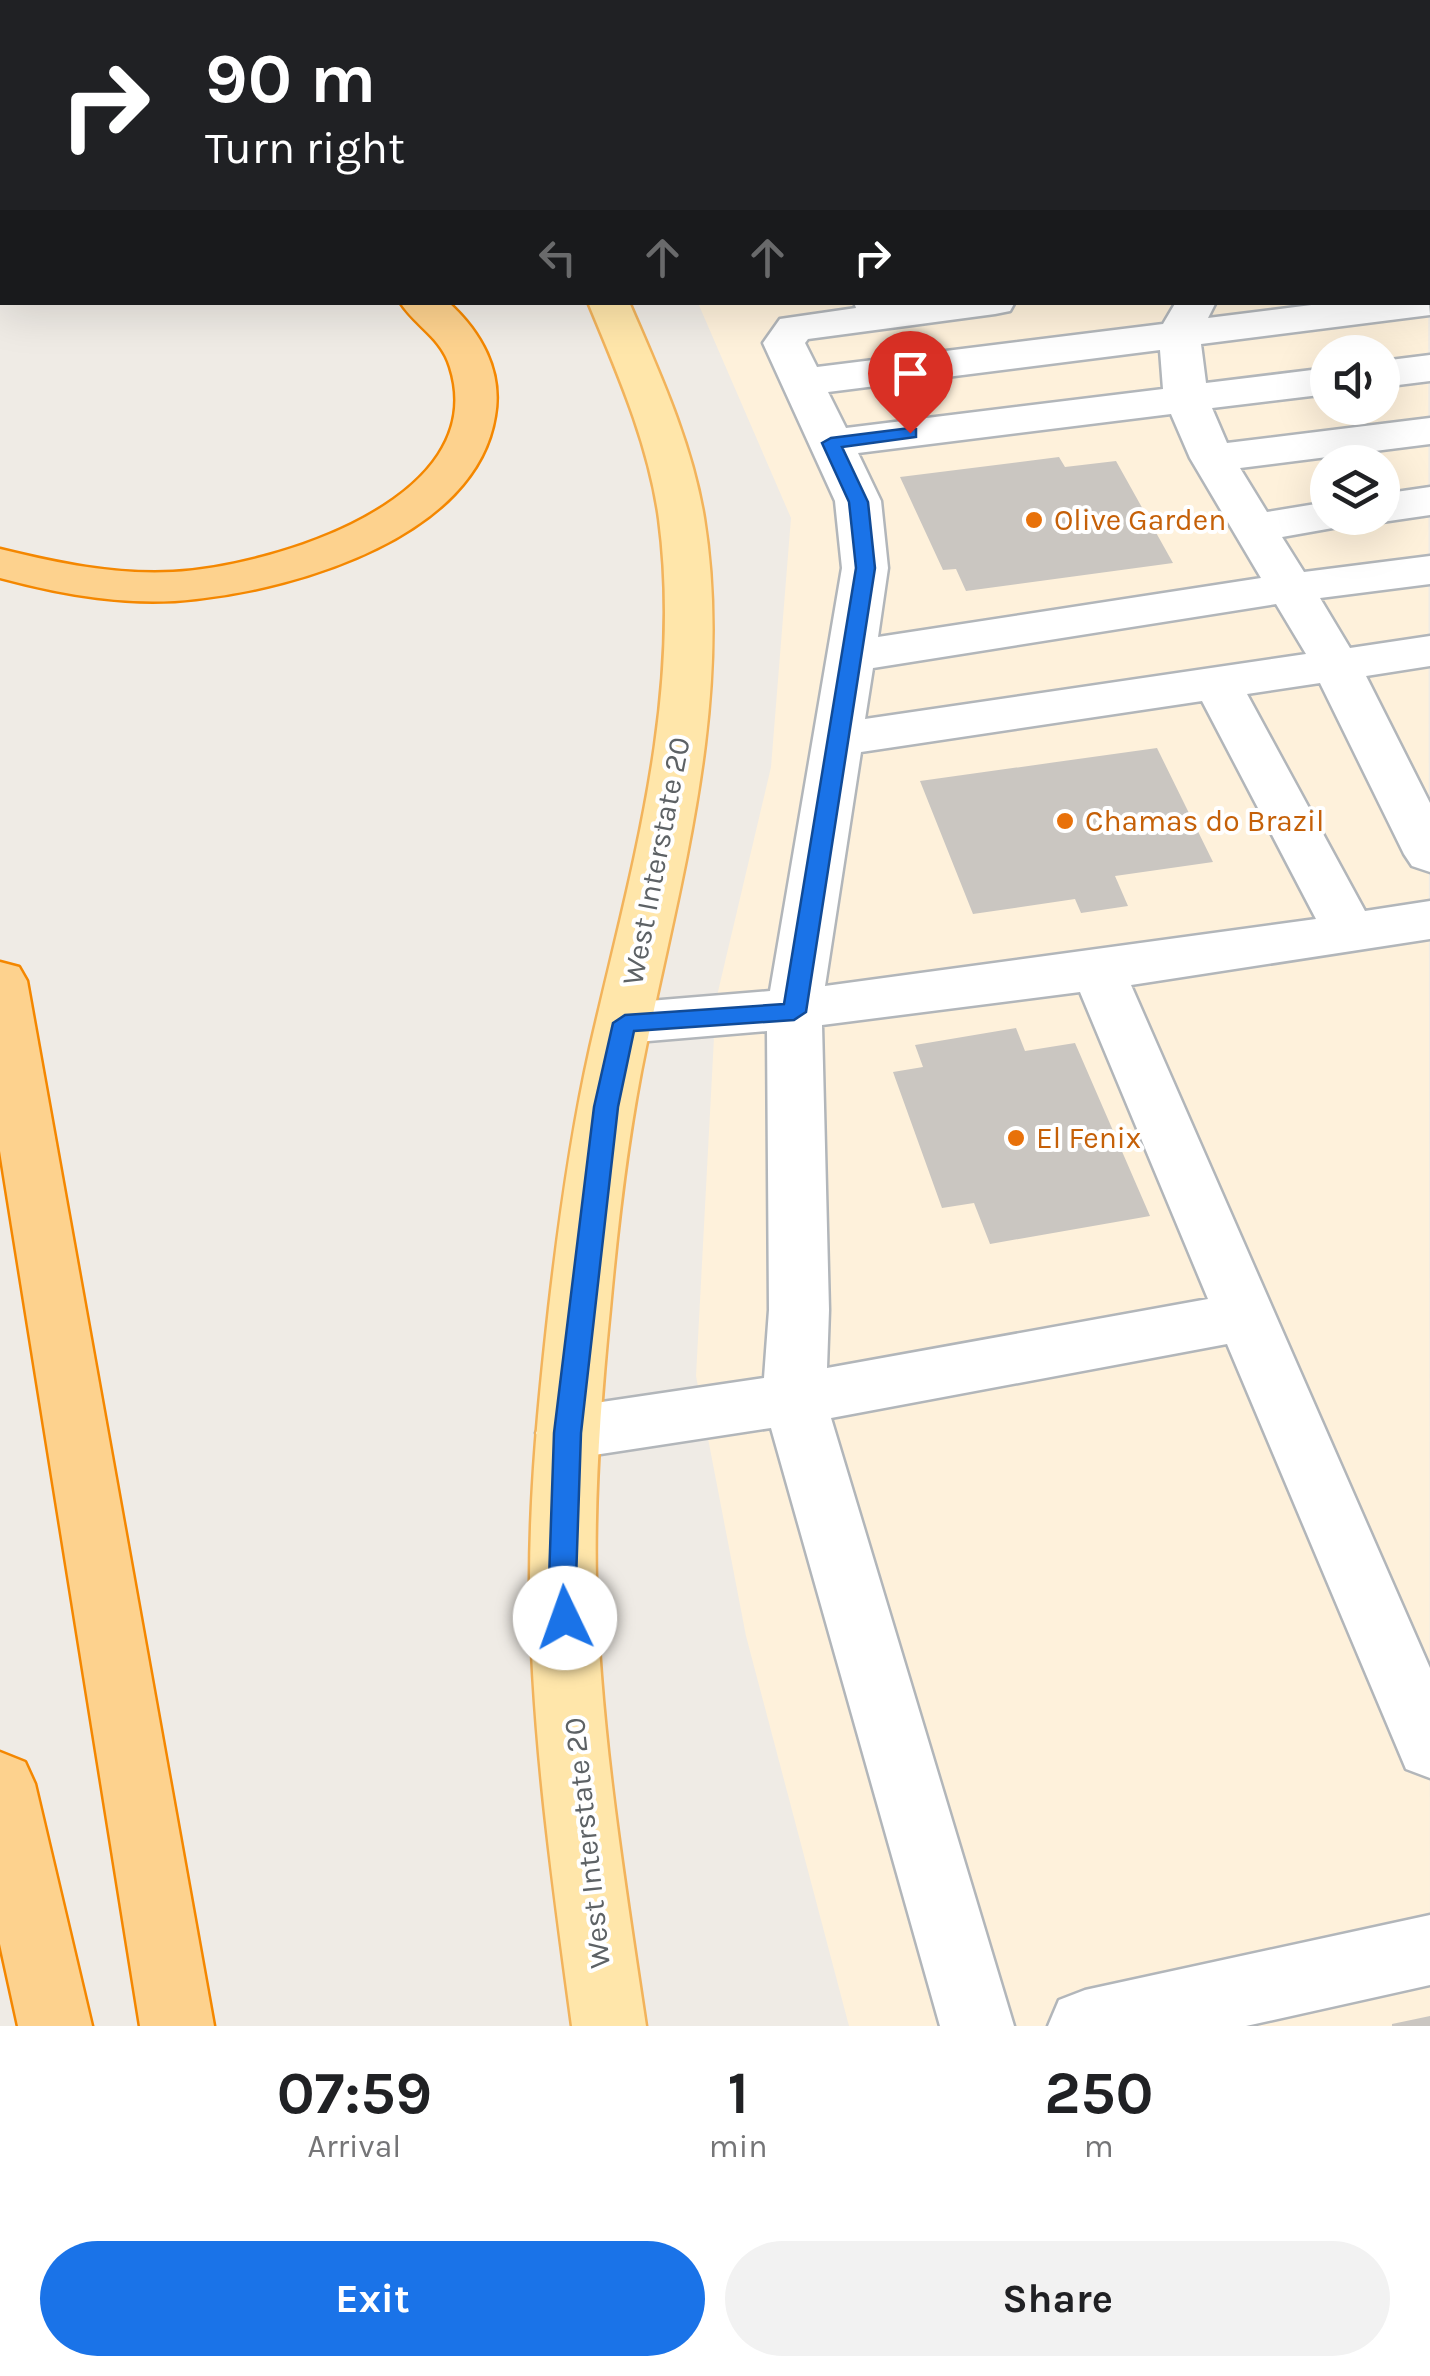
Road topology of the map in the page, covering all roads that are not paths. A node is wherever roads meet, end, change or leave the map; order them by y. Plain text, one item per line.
1 (423, 305) edge
2 (609, 305) edge
3 (950, 305) edge
4 (1398, 305) edge
5 (877, 310) edge
6 (1188, 318) edge
7 (1430, 368) edge
8 (1400, 372) edge
9 (802, 382) junction
10 (1310, 382) edge
11 (1186, 399) junction
12 (1430, 431) edge
13 (831, 443) junction
14 (1212, 458) junction
15 (1430, 502) edge
16 (1400, 506) edge
17 (1310, 519) edge
18 (1252, 528) junction
19 (0, 564) edge
20 (1430, 570) edge
21 (1289, 588) junction
22 (1430, 651) edge
23 (850, 656) junction
24 (1335, 663) junction
25 (1216, 681) junction
26 (836, 740) junction
27 (1430, 854) edge
28 (1430, 920) edge
29 (1350, 932) junction
30 (1098, 971) junction
31 (0, 981) edge
32 (794, 1012) junction
33 (625, 1023) junction
34 (1246, 1316) junction
35 (794, 1399) junction
36 (568, 1433) junction
37 (1430, 1747) edge
38 (0, 1784) edge
39 (1430, 1950) edge
40 (54, 2026) edge
41 (177, 2026) edge
42 (609, 2026) edge
43 (977, 2026) edge
44 (1086, 2026) edge

1 - 19 highway
2 - 33 main road, West Interstate 20
3 - 5 lane
4 - 6 lane
5 - 9 lane
6 - 9 lane
6 - 11 lane
7 - 8 lane
9 - 13 lane
10 - 11 lane
11 - 13 lane
11 - 14 lane
12 - 14 lane
13 - 23 lane
14 - 18 lane
15 - 16 lane
17 - 18 lane
18 - 21 lane
20 - 21 lane
21 - 23 lane
21 - 24 lane
22 - 24 lane
23 - 26 lane
24 - 25 lane
24 - 27 lane
25 - 26 lane
25 - 29 lane
26 - 32 lane
28 - 29 lane
29 - 30 lane
30 - 32 lane
30 - 34 lane
31 - 41 highway
32 - 33 lane
32 - 35 lane
33 - 36 main road, West Interstate 20
34 - 35 lane
34 - 37 lane
35 - 36 lane
35 - 43 lane
36 - 42 main road, West Interstate 20
38 - 40 highway
39 - 44 lane

